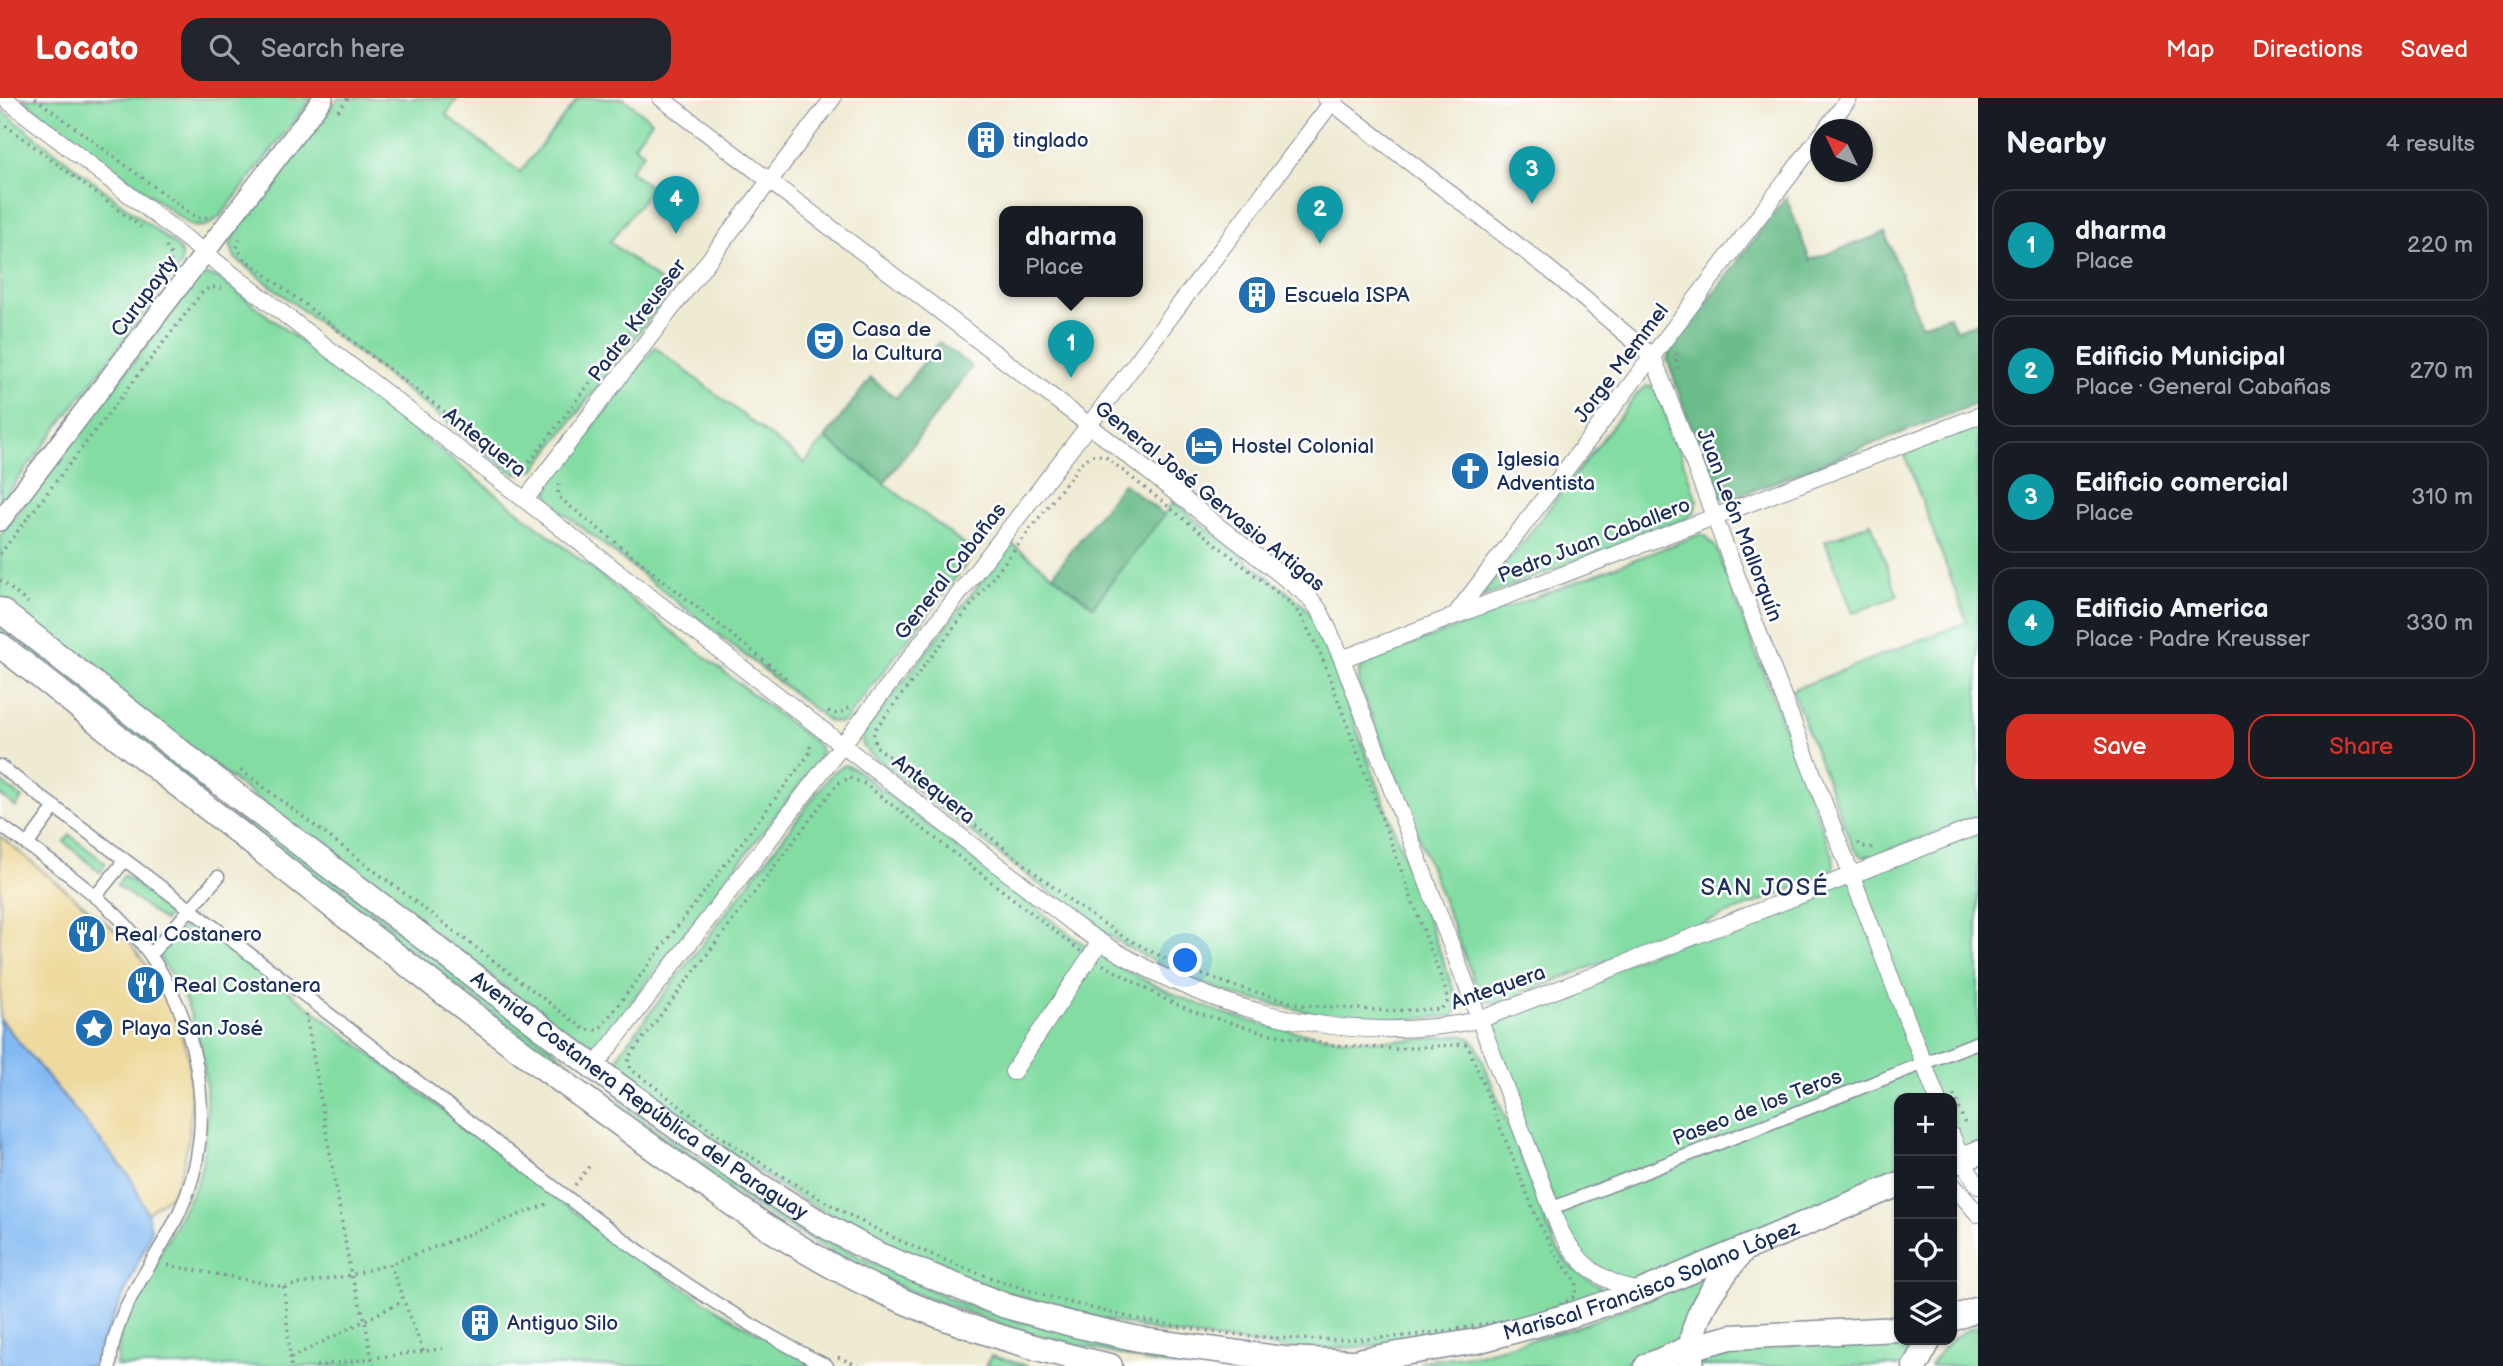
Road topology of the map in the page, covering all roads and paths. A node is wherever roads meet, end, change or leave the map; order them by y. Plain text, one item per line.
1 (4, 98) edge
2 (35, 98) edge
3 (323, 98) edge
4 (348, 98) edge
5 (661, 98) edge
6 (833, 98) edge
7 (1849, 98) edge
8 (1331, 100) edge
9 (332, 119) dead end
10 (1833, 119) edge
11 (0, 121) edge
12 (1810, 150) edge
13 (770, 181) junction
14 (214, 212) dead end
15 (147, 232) dead end
16 (243, 234) dead end
17 (158, 240) dead end
18 (205, 253) junction
19 (167, 270) dead end
20 (225, 290) dead end
21 (656, 296) dead end
22 (1681, 346) dead end
23 (1653, 356) junction
24 (1681, 377) dead end
25 (1978, 416) edge
26 (1089, 425) junction
27 (1099, 455) joint
28 (561, 481) dead end
29 (525, 500) junction
30 (1714, 517) junction
31 (0, 521) edge
32 (0, 554) edge
33 (0, 580) edge
34 (35, 608) dead end
35 (0, 610) edge
36 (1455, 616) junction
37 (0, 645) edge
38 (1342, 659) junction
39 (795, 685) dead end
40 (849, 706) dead end
41 (827, 711) dead end
42 (806, 738) dead end
43 (843, 745) junction
44 (0, 766) edge
45 (236, 766) dead end
46 (55, 807) junction
47 (0, 825) edge
48 (1978, 826) edge
49 (1855, 838) dead end
50 (27, 845) junction
51 (1875, 847) dead end
52 (125, 860) junction
53 (1852, 876) junction
54 (218, 877) dead end
55 (95, 897) junction
56 (190, 909) junction
57 (1100, 942) junction
58 (151, 954) junction
59 (1090, 958) junction
60 (302, 993) junction
61 (1479, 1020) junction
62 (1978, 1042) edge
63 (1924, 1063) junction
64 (594, 1067) junction
65 (1013, 1072) dead end
66 (1935, 1093) edge
67 (1957, 1114) edge
68 (1962, 1148) edge
69 (591, 1164) dead end
70 (1894, 1186) edge
71 (1978, 1186) edge
72 (1957, 1190) edge
73 (566, 1197) junction
74 (1550, 1209) junction
75 (1978, 1213) edge
76 (1745, 1248) junction
77 (152, 1261) junction
78 (390, 1264) junction
79 (351, 1275) junction
80 (284, 1287) junction
81 (1641, 1292) junction
82 (402, 1301) junction
83 (1978, 1309) edge
84 (1957, 1317) edge
85 (365, 1320) junction
86 (1894, 1329) edge
87 (1925, 1345) edge
88 (447, 1348) dead end
89 (423, 1352) junction
90 (1691, 1357) edge
91 (291, 1358) junction
92 (371, 1358) junction
93 (1354, 1362) junction
94 (110, 1366) edge
95 (291, 1366) edge
96 (316, 1366) edge
97 (373, 1366) edge
98 (827, 1366) edge
99 (1110, 1366) edge
100 (1380, 1366) edge
101 (1647, 1366) edge
102 (1914, 1366) edge

1 - 18 street, Antequera
2 - 14 path
3 - 18 street, Curupayty
4 - 9 path
5 - 13 street, General José Gervasio Artigas
6 - 13 street, Padre Kreusser
7 - 10 street
8 - 23 street, Juan León Mallorquín
8 - 26 street, General Cabañas
11 - 15 path
12 - 23 street, Jorge Memmel
13 - 26 street, General José Gervasio Artigas
13 - 29 street, Padre Kreusser
16 - 21 path
17 - 19 path
18 - 29 street, Antequera
18 - 31 street, Curupayty
20 - 32 path
22 - 24 path
23 - 30 street, Juan León Mallorquín
23 - 36 street, Jorge Memmel
25 - 30 street, Pedro Juan Caballero
26 - 38 street, General José Gervasio Artigas
26 - 43 street, General Cabañas
27 - 27 path
28 - 39 path
29 - 43 street, Antequera
30 - 36 street, Pedro Juan Caballero
30 - 53 street, Juan León Mallorquín
33 - 34 path
35 - 64 main road, Avenida Costanera República del Paraguay
36 - 38 street, Pedro Juan Caballero
37 - 99 main road, Avenida Costanera República del Paraguay
38 - 61 street, General José Gervasio Artigas
40 - 41 path
42 - 45 path
43 - 57 street, Antequera
43 - 64 street, General Cabañas
44 - 46 street
46 - 50 street
46 - 52 street
47 - 50 street
48 - 53 street, Antequera
49 - 51 path
50 - 55 street
52 - 55 street
52 - 56 street
53 - 61 street, Antequera
53 - 63 street, Juan León Mallorquín
54 - 56 street
55 - 58 street
56 - 58 street
56 - 60 street
57 - 59 street
57 - 61 street, Antequera
58 - 77 street
59 - 59 path
59 - 65 street
60 - 73 street
60 - 79 path
61 - 74 street, General José Gervasio Artigas
62 - 63 street, Paseo de los Teros
63 - 66 street, Juan León Mallorquín
63 - 74 street, Paseo de los Teros
64 - 93 main road, Avenida Costanera República del Paraguay
67 - 68 path
68 - 71 street
69 - 73 path
70 - 76 main road, Mariscal Francisco Solano López
72 - 75 street
73 - 78 path
73 - 98 street
74 - 81 street, General José Gervasio Artigas
76 - 81 main road, Mariscal Francisco Solano López
76 - 90 main road
77 - 80 path
77 - 94 street
78 - 79 path
78 - 82 path
79 - 80 path
79 - 85 path
80 - 91 path
81 - 93 main road, Mariscal Francisco Solano López
82 - 85 path
82 - 89 path
83 - 84 main road
85 - 91 path
85 - 92 path
86 - 90 main road
87 - 102 main road
88 - 89 path
89 - 92 path
90 - 101 main road
91 - 95 path
92 - 96 path
92 - 97 path
93 - 100 main road, Avenida Costanera República del Paraguay

